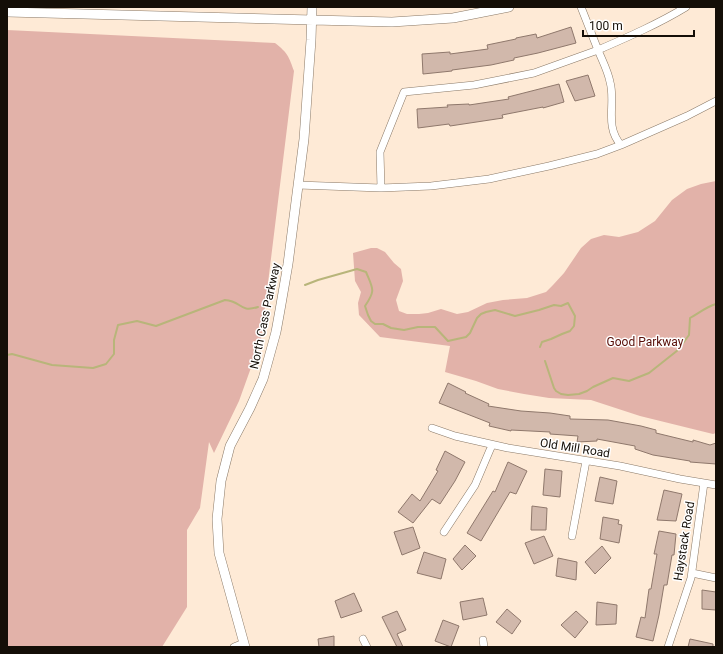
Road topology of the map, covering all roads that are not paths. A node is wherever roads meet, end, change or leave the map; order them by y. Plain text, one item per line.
1 (312, 7) edge
2 (509, 7) edge
3 (582, 7) edge
4 (686, 7) edge
5 (7, 12) edge
6 (312, 20) junction
7 (598, 50) junction
8 (716, 101) edge
9 (621, 145) junction
10 (298, 185) junction
11 (381, 188) junction
12 (432, 428) dead end
13 (492, 445) junction
14 (586, 461) junction
15 (704, 483) junction
16 (716, 485) edge
17 (444, 532) dead end
18 (572, 536) dead end
19 (692, 573) junction
20 (716, 578) edge
21 (363, 639) dead end
22 (244, 645) edge
23 (234, 647) edge
24 (367, 647) edge
25 (668, 647) edge

1 - 6 street, North Cass Parkway
2 - 6 street
3 - 7 street
4 - 7 street
5 - 6 street
6 - 10 street, North Cass Parkway
7 - 9 street
7 - 11 street
8 - 9 street
9 - 11 street
10 - 11 street
10 - 22 street, North Cass Parkway
12 - 13 street, Old Mill Road
13 - 14 street, Old Mill Road
13 - 17 street
14 - 15 street, Old Mill Road
14 - 18 street
15 - 16 street, Old Mill Road
15 - 19 street, Haystack Road
19 - 20 street
19 - 25 street, Haystack Road
21 - 24 street
22 - 23 street, North Cass Parkway

